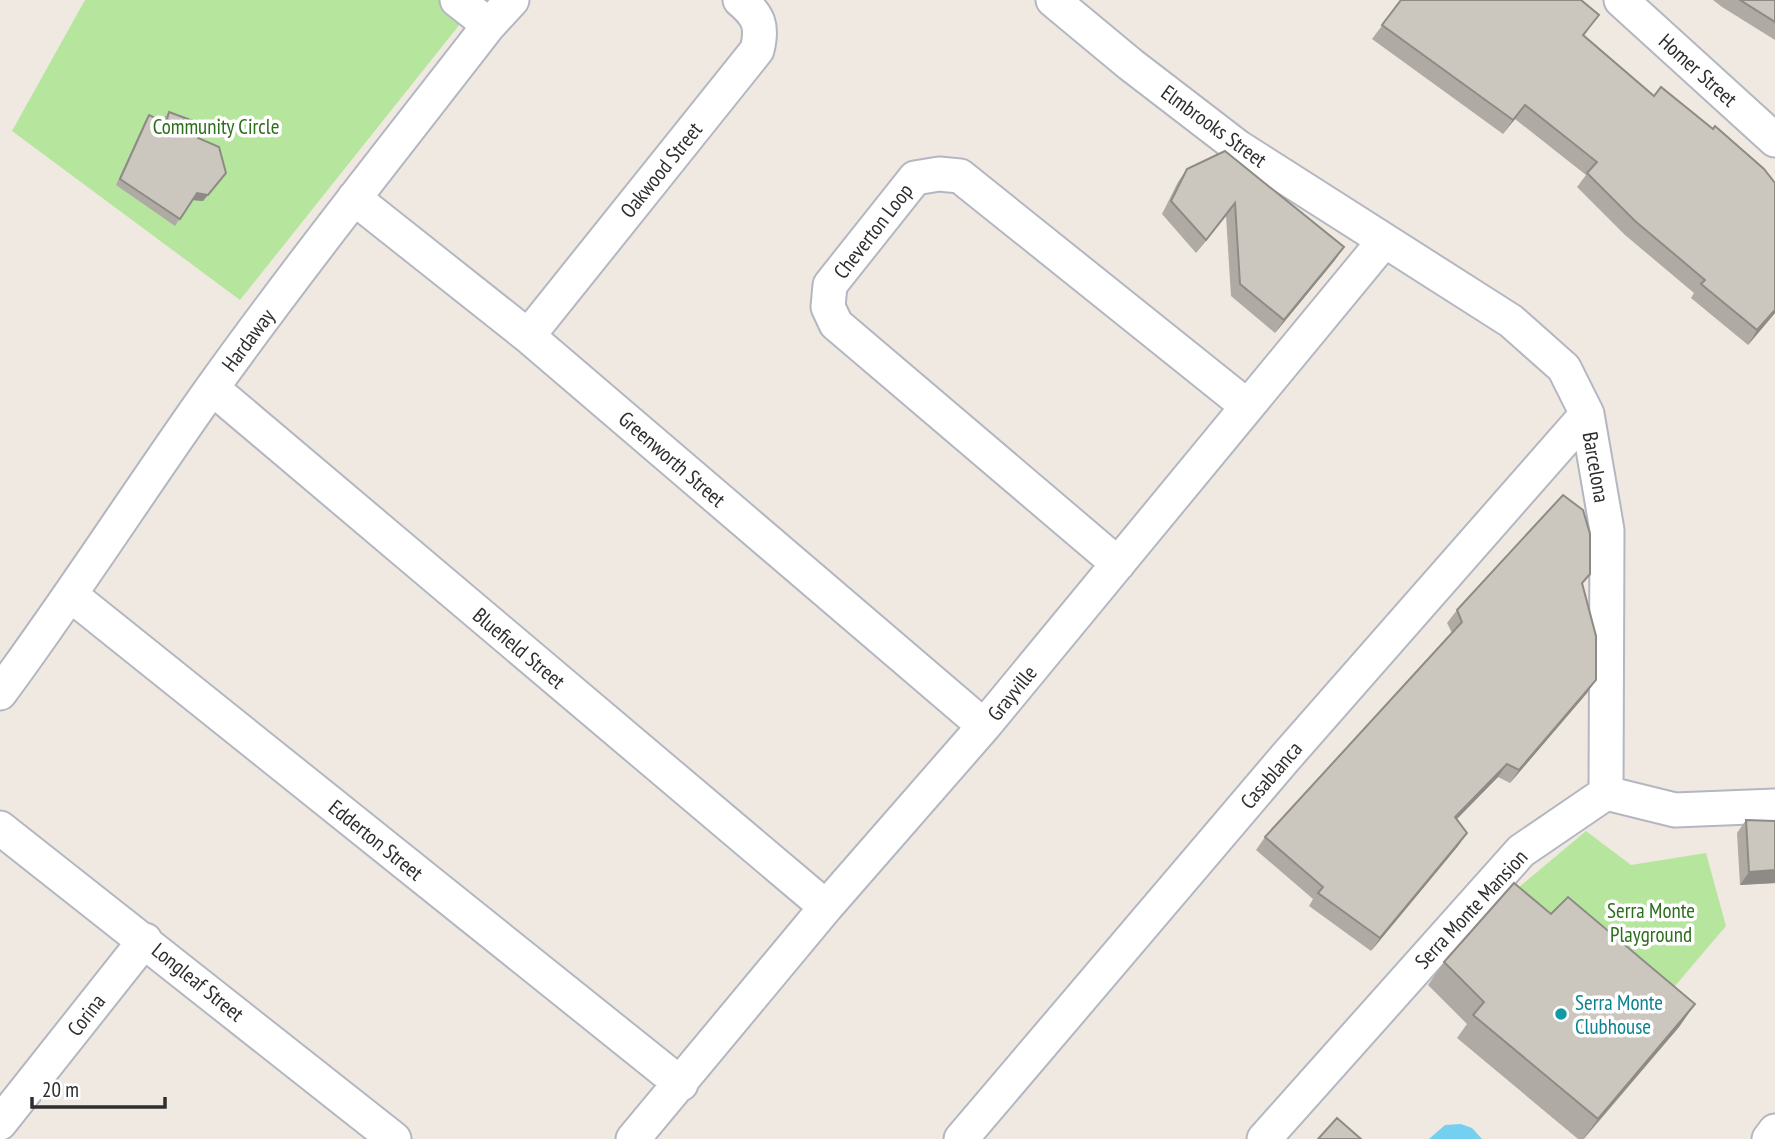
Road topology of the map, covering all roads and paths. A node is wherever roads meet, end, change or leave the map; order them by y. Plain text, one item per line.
1 (457, 0) edge
2 (512, 0) edge
3 (740, 0) edge
4 (1053, 0) edge
5 (1621, 0) edge
6 (489, 24) junction
7 (1775, 140) edge
8 (354, 198) junction
9 (1384, 241) junction
10 (528, 336) junction
11 (212, 388) junction
12 (1247, 406) junction
13 (1587, 414) junction
14 (1118, 564) junction
15 (72, 596) junction
16 (0, 693) edge
17 (984, 726) junction
18 (1606, 793) junction
19 (1775, 806) edge
20 (0, 828) edge
21 (826, 907) junction
22 (145, 940) junction
23 (681, 1084) junction
24 (0, 1123) edge
25 (1775, 1131) edge
26 (394, 1139) edge
27 (633, 1139) edge
28 (961, 1139) edge
29 (1264, 1139) edge
30 (1769, 1139) edge

1 - 6 street
2 - 6 street, Hardaway
3 - 10 street, Oakwood Street
4 - 9 street, Elmbrooks Street
5 - 7 street, Homer Street
6 - 8 street, Hardaway
8 - 10 street, Greenworth Street
8 - 11 street, Hardaway
9 - 12 street, Grayville
9 - 13 street, Barcelona
10 - 17 street, Greenworth Street
11 - 15 street, Hardaway
11 - 21 street, Bluefield Street
12 - 14 street, Grayville
12 - 14 street, Cheverton Loop
13 - 18 street, Barcelona
13 - 28 street, Casablanca
14 - 17 street, Grayville
15 - 16 street, Hardaway
15 - 23 street, Edderton Street
17 - 21 street, Grayville
18 - 19 street
18 - 29 street, Serra Monte Mansion
20 - 22 street, Longleaf Street
21 - 23 street, Grayville
22 - 24 street, Corina
22 - 26 street, Longleaf Street
23 - 27 street, Grayville
25 - 30 street

